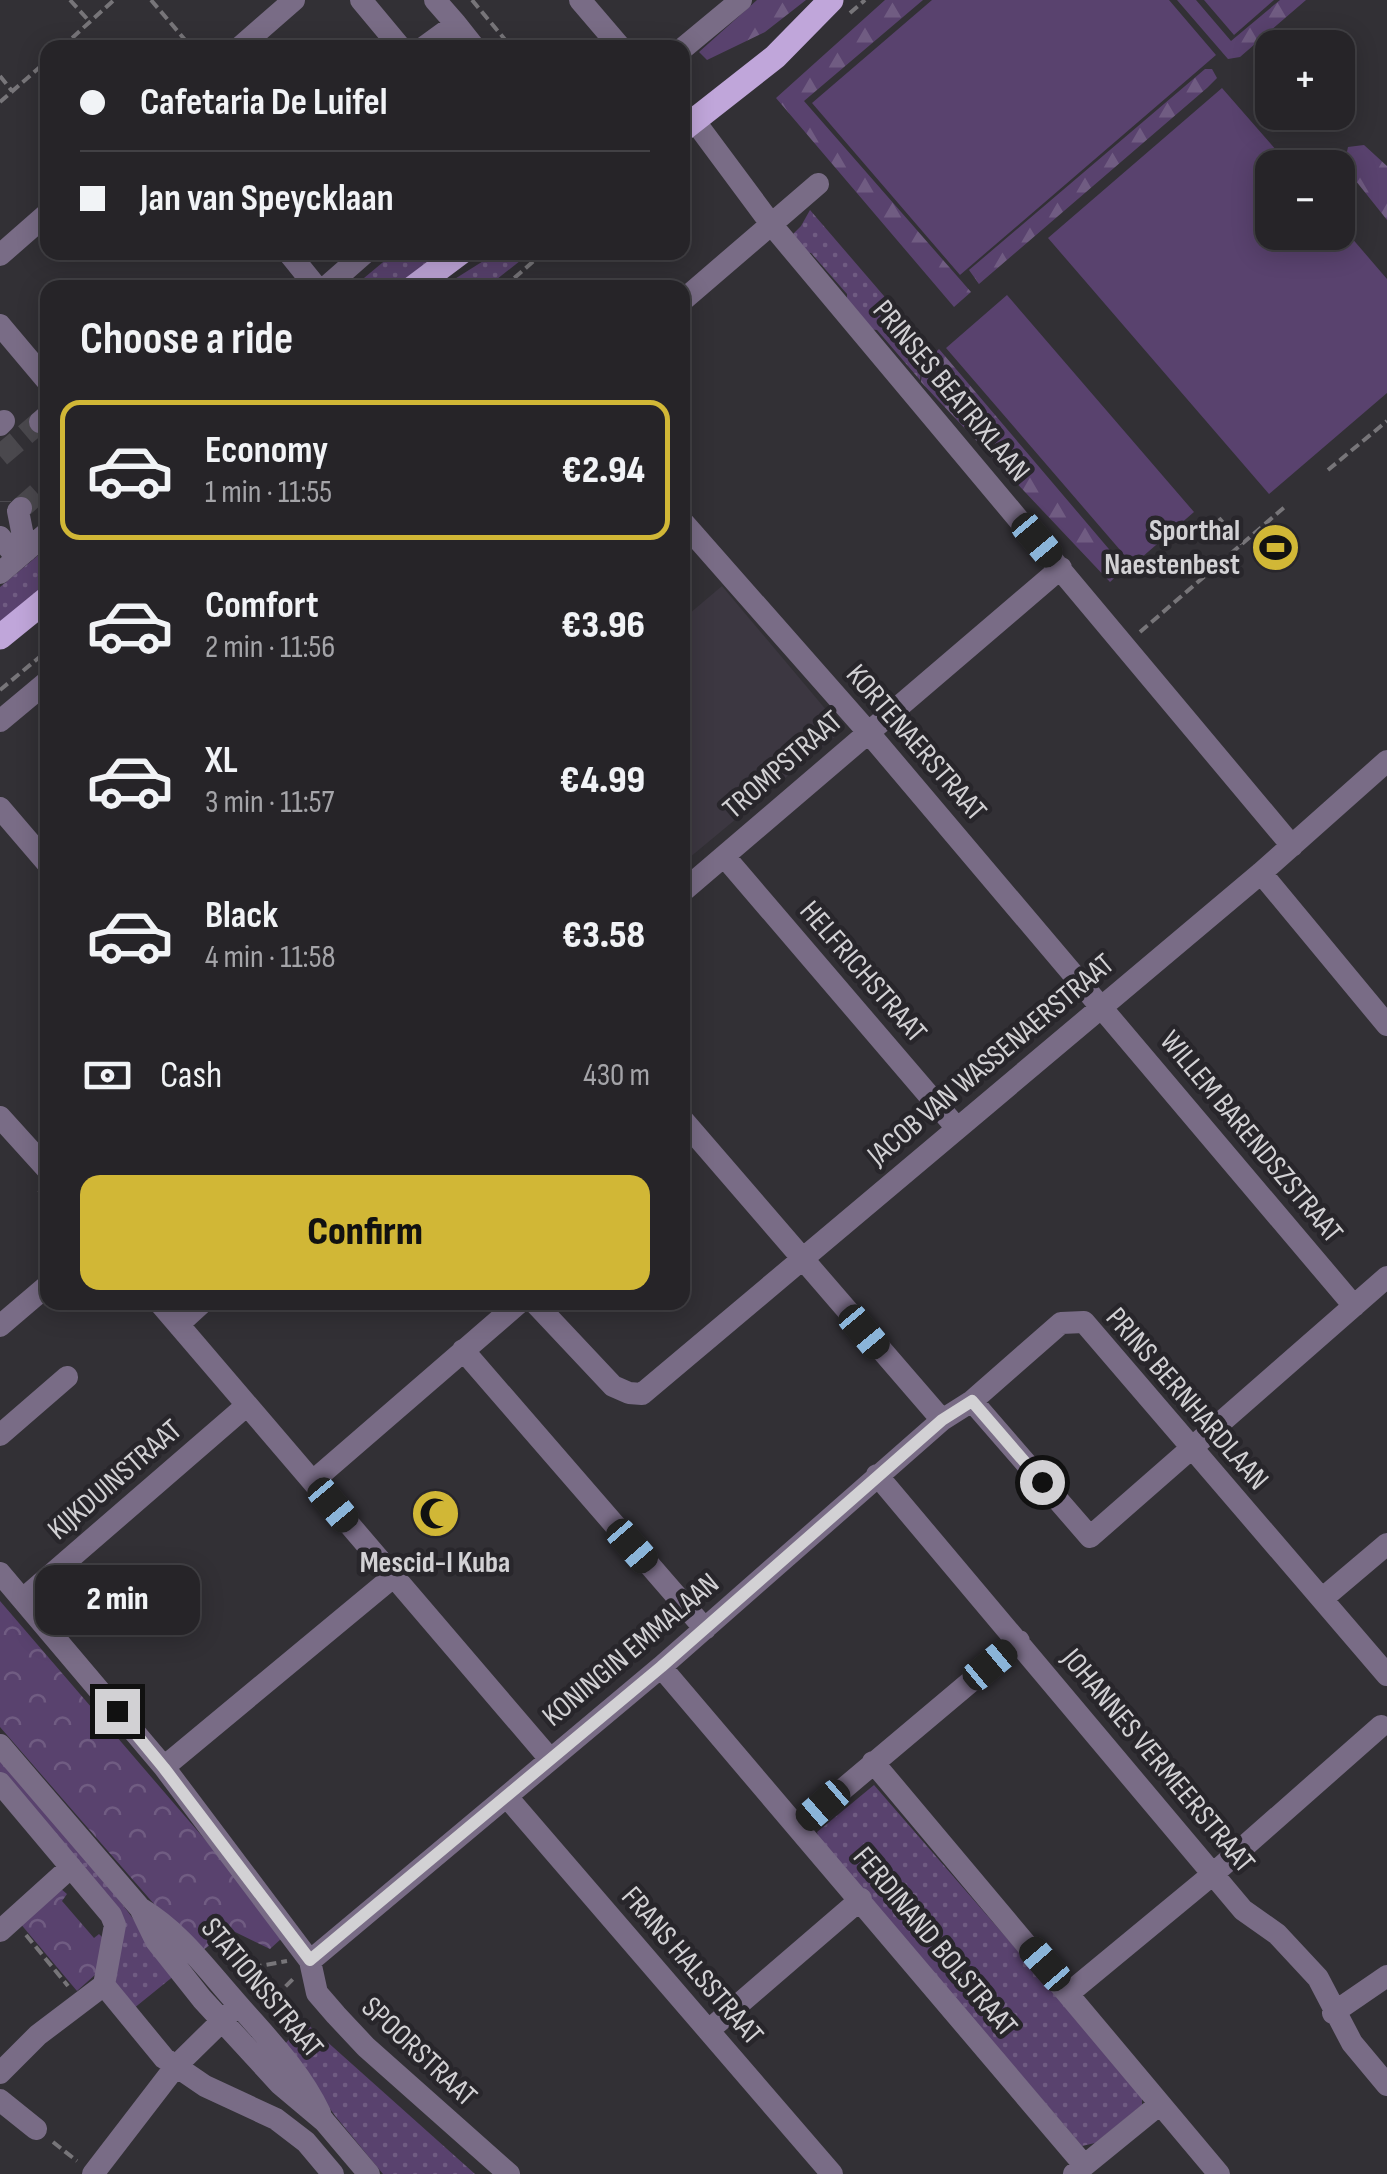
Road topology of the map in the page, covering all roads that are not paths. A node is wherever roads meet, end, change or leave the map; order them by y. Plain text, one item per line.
1 (294, 0) edge
2 (362, 0) edge
3 (435, 0) edge
4 (580, 0) edge
5 (740, 0) edge
6 (824, 6) edge
7 (456, 24) junction
8 (248, 40) edge
9 (394, 40) edge
10 (434, 40) edge
11 (469, 40) edge
12 (611, 40) edge
13 (690, 42) edge
14 (690, 115) edge
15 (690, 124) edge
16 (818, 184) dead end
17 (40, 221) edge
18 (771, 224) junction
19 (0, 255) edge
20 (295, 260) edge
21 (356, 260) edge
22 (450, 260) edge
23 (314, 280) edge
24 (331, 280) edge
25 (423, 280) edge
26 (690, 294) edge
27 (0, 325) edge
28 (40, 372) edge
29 (13, 507) edge
30 (690, 530) edge
31 (0, 537) edge
32 (40, 539) edge
33 (14, 560) edge
34 (1060, 568) junction
35 (40, 604) edge
36 (0, 637) edge
37 (40, 688) edge
38 (0, 721) edge
39 (868, 732) junction
40 (1387, 761) edge
41 (0, 808) edge
42 (1292, 846) junction
43 (40, 855) edge
44 (724, 856) junction
45 (1261, 873) junction
46 (690, 885) edge
47 (1102, 1007) junction
48 (1387, 1025) edge
49 (0, 1117) edge
50 (956, 1127) junction
51 (690, 1128) edge
52 (40, 1160) edge
53 (802, 1259) junction
54 (1387, 1278) edge
55 (40, 1293) edge
56 (1354, 1306) junction
57 (166, 1310) edge
58 (194, 1310) edge
59 (510, 1310) edge
60 (542, 1310) edge
61 (178, 1324) junction
62 (0, 1326) edge
63 (463, 1350) junction
64 (67, 1377) dead end
65 (972, 1401) junction
66 (246, 1406) junction
67 (942, 1420) junction
68 (0, 1435) edge
69 (1192, 1448) junction
70 (877, 1475) junction
71 (313, 1481) junction
72 (1387, 1544) edge
73 (0, 1574) edge
74 (393, 1578) junction
75 (22, 1599) junction
76 (1322, 1599) junction
77 (705, 1629) junction
78 (1019, 1641) junction
79 (661, 1667) junction
80 (1387, 1675) edge
81 (1381, 1726) dead end
82 (0, 1745) edge
83 (550, 1759) junction
84 (873, 1762) junction
85 (164, 1768) junction
86 (0, 1783) edge
87 (507, 1796) junction
88 (798, 1827) junction
89 (72, 1867) junction
90 (1213, 1874) junction
91 (860, 1899) junction
92 (6, 1925) edge
93 (310, 1960) junction
94 (1387, 1976) edge
95 (104, 1985) junction
96 (1069, 1993) junction
97 (230, 2012) junction
98 (1333, 2013) junction
99 (709, 2030) junction
100 (176, 2066) junction
101 (0, 2073) edge
102 (1387, 2085) edge
103 (0, 2100) edge
104 (1160, 2104) junction
105 (36, 2129) road end
106 (1079, 2170) edge
107 (90, 2172) edge
108 (333, 2174) edge
109 (369, 2174) edge
110 (508, 2174) edge
111 (832, 2174) edge
112 (1220, 2174) edge

1 - 8 street
2 - 9 street
3 - 7 street
4 - 12 street
5 - 13 street
6 - 14 main road
7 - 10 street
7 - 11 street
15 - 18 street, PRINSES BEATRIXLAAN
16 - 18 street
17 - 19 street
18 - 26 street
18 - 34 street, PRINSES BEATRIXLAAN
20 - 23 street
21 - 24 street
22 - 25 main road
27 - 28 street
29 - 33 street
30 - 39 street, KORTENAERSTRAAT
31 - 33 street
32 - 33 street
34 - 39 street, TROMPSTRAAT
34 - 42 street, PRINSES BEATRIXLAAN
35 - 36 main road
37 - 38 street
39 - 44 street, TROMPSTRAAT
39 - 47 street, KORTENAERSTRAAT
40 - 42 street, JACOB VAN WASSENAERSTRAAT
41 - 43 street
42 - 45 street, JACOB VAN WASSENAERSTRAAT
44 - 46 street, TROMPSTRAAT
44 - 50 street, HELFRICHSTRAAT
45 - 47 street, JACOB VAN WASSENAERSTRAAT
45 - 48 street
47 - 50 street, JACOB VAN WASSENAERSTRAAT
47 - 56 street, WILLEM BARENDSZSTRAAT
49 - 52 street
50 - 53 street, JACOB VAN WASSENAERSTRAAT
51 - 53 street
53 - 60 street, JACOB VAN WASSENAERSTRAAT
53 - 67 street
54 - 56 street
55 - 62 street
56 - 69 street
57 - 61 street
58 - 61 street
59 - 63 street
61 - 66 street
63 - 71 street
63 - 77 street
64 - 68 street
65 - 67 street, PRINS BERNHARDLAAN
65 - 69 street, PRINS BERNHARDLAAN
65 - 69 street
66 - 71 street
66 - 75 street, KIJKDUINSTRAAT
67 - 70 street, KONINGIN EMMALAAN
69 - 76 street, PRINS BERNHARDLAAN
70 - 77 street, KONINGIN EMMALAAN
70 - 78 street, JOHANNES VERMEERSTRAAT
71 - 74 street
72 - 76 street
73 - 75 street, SPOORSTRAAT
74 - 83 street
74 - 85 street
75 - 85 street, SPOORSTRAAT
76 - 80 street, PRINS BERNHARDLAAN
77 - 79 street, KONINGIN EMMALAAN
78 - 84 street
78 - 90 street, JOHANNES VERMEERSTRAAT
79 - 83 street, KONINGIN EMMALAAN
79 - 88 street, FERDINAND BOLSTRAAT
81 - 90 street
82 - 97 street, STATIONSSTRAAT
83 - 87 street, KONINGIN EMMALAAN
84 - 88 street
84 - 96 street
85 - 93 street, SPOORSTRAAT
86 - 89 street
87 - 93 street, KONINGIN EMMALAAN
87 - 99 street, FRANS HALSSTRAAT
88 - 91 street, FERDINAND BOLSTRAAT
89 - 92 street
89 - 95 street
90 - 96 street
90 - 98 street, JOHANNES VERMEERSTRAAT
91 - 99 street
91 - 106 street, FERDINAND BOLSTRAAT
93 - 110 street, SPOORSTRAAT
94 - 98 street
95 - 100 street
95 - 101 street
96 - 104 street
97 - 100 street
97 - 109 street, STATIONSSTRAAT
98 - 102 street, JOHANNES VERMEERSTRAAT
99 - 111 street, FRANS HALSSTRAAT
100 - 107 street
100 - 108 street
103 - 105 street
104 - 106 street
104 - 112 street

